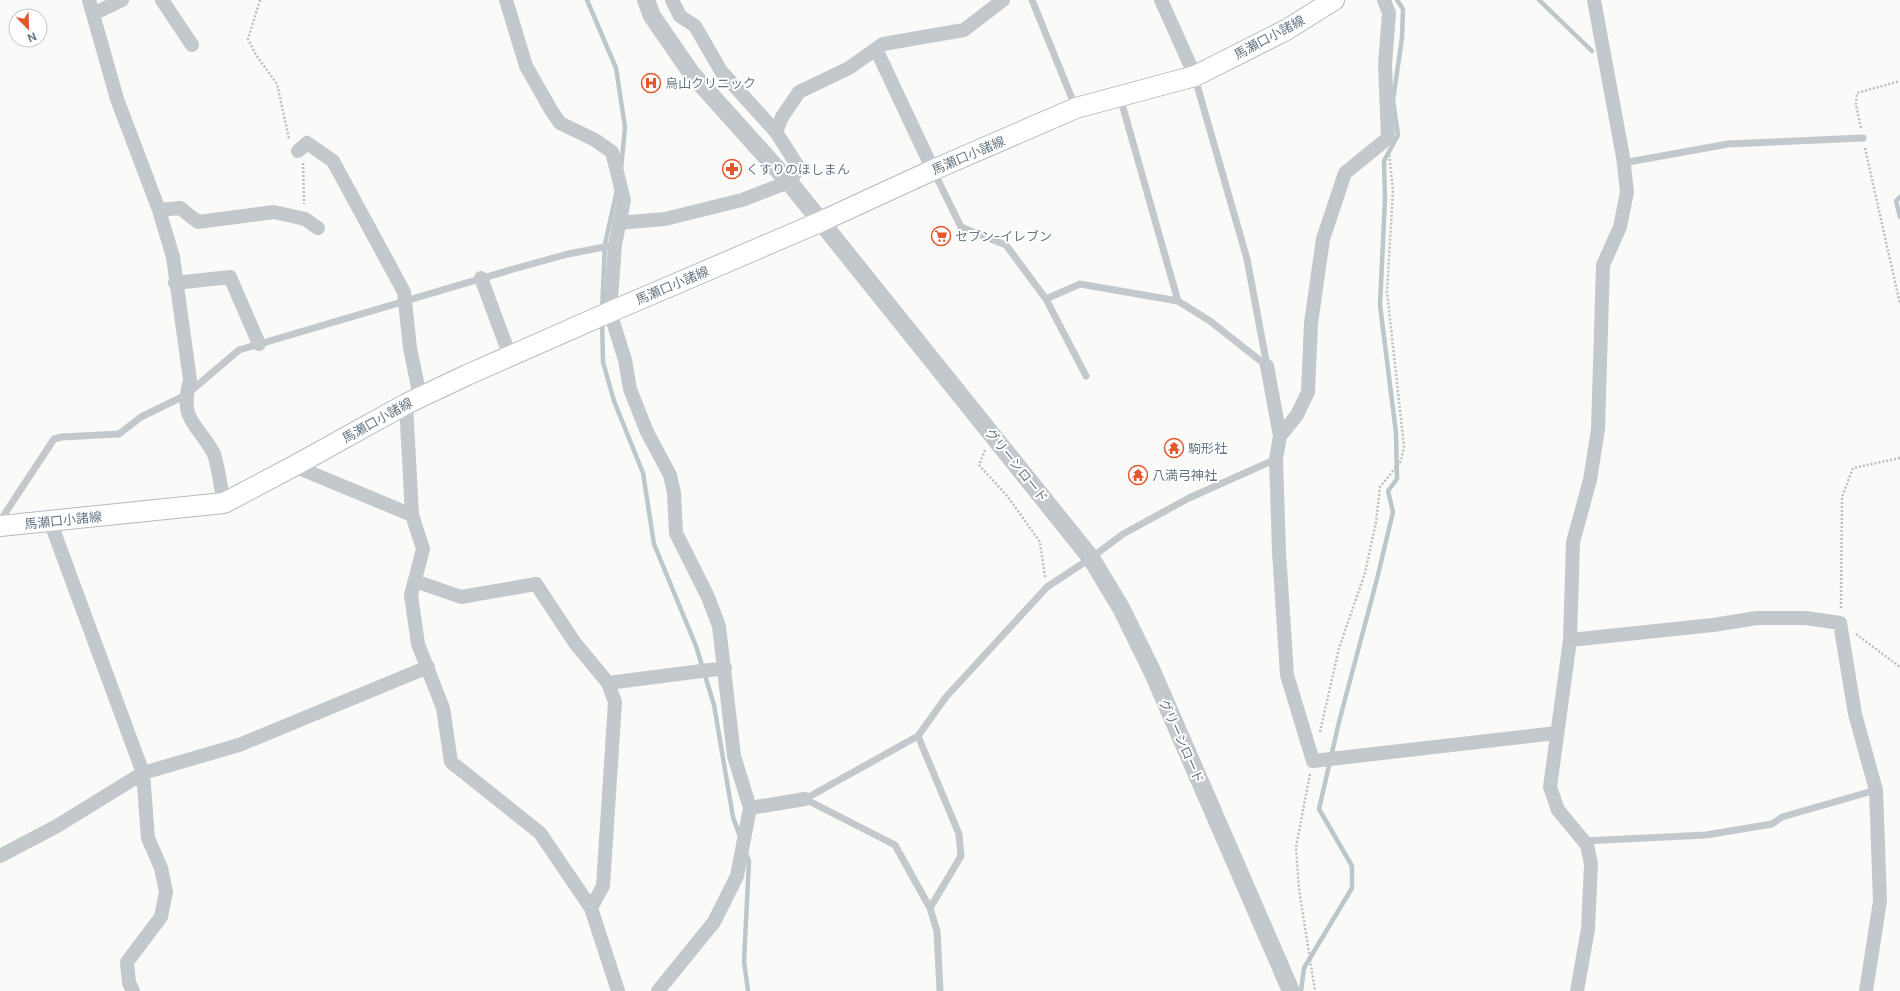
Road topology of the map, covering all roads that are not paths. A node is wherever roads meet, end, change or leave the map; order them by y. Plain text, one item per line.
1 (89, 0) edge
2 (122, 0) edge
3 (162, 0) edge
4 (506, 0) edge
5 (646, 0) edge
6 (672, 0) edge
7 (1003, 0) edge
8 (1032, 0) edge
9 (1161, 0) edge
10 (1334, 0) edge
11 (1384, 0) edge
12 (1594, 0) edge
13 (93, 14) junction
14 (192, 45) dead end
15 (876, 49) junction
16 (1195, 76) junction
17 (1120, 96) junction
18 (1076, 108) junction
19 (776, 132) junction
20 (1863, 138) road end
21 (298, 151) road end
22 (1623, 163) junction
23 (933, 170) junction
24 (788, 182) junction
25 (159, 210) junction
26 (820, 222) junction
27 (618, 223) junction
28 (318, 228) dead end
29 (615, 245) junction
30 (481, 278) junction
31 (175, 283) junction
32 (1046, 299) junction
33 (406, 300) junction
34 (1178, 301) junction
35 (610, 312) junction
36 (259, 344) junction
37 (510, 356) junction
38 (1267, 366) junction
39 (1086, 376) dead end
40 (186, 395) junction
41 (413, 400) junction
42 (1280, 436) junction
43 (1276, 459) junction
44 (294, 466) junction
45 (224, 503) junction
46 (412, 515) junction
47 (0, 521) edge
48 (50, 521) junction
49 (0, 526) edge
50 (1091, 558) junction
51 (415, 582) junction
52 (1570, 640) junction
53 (428, 668) junction
54 (725, 668) junction
55 (608, 683) junction
56 (1556, 733) junction
57 (918, 736) junction
58 (143, 773) junction
59 (1876, 790) junction
60 (805, 799) junction
61 (750, 808) junction
62 (1584, 841) junction
63 (0, 856) edge
64 (591, 908) junction
65 (930, 908) junction
66 (133, 991) edge
67 (618, 991) edge
68 (658, 991) edge
69 (940, 991) edge
70 (1291, 991) edge
71 (1577, 991) edge
72 (1866, 991) edge

1 - 13 street
2 - 13 street
3 - 14 street
4 - 27 street
5 - 24 street, グリーンロード
6 - 19 street
7 - 15 street
8 - 18 lane
9 - 16 street
10 - 16 main road, 馬瀬口小諸線
11 - 42 street
12 - 22 street
13 - 25 street
15 - 19 street
15 - 23 street
16 - 17 main road, 馬瀬口小諸線
16 - 38 lane
17 - 18 main road, 馬瀬口小諸線
17 - 34 lane
18 - 23 main road, 馬瀬口小諸線
19 - 24 street
20 - 22 lane
21 - 33 street
22 - 52 street
23 - 26 main road, 馬瀬口小諸線
23 - 32 lane
24 - 26 street, グリーンロード
24 - 27 street
25 - 28 street
25 - 31 street
26 - 35 main road, 馬瀬口小諸線
26 - 50 street, グリーンロード
27 - 29 street
29 - 30 lane
29 - 35 street
30 - 33 lane
30 - 37 street
31 - 36 street
31 - 40 street
32 - 34 lane
32 - 39 lane
33 - 36 lane
33 - 41 street
34 - 38 lane
35 - 37 main road, 馬瀬口小諸線
35 - 54 street
36 - 40 lane
37 - 41 main road, 馬瀬口小諸線
38 - 42 street
40 - 45 street
40 - 47 lane
41 - 44 main road, 馬瀬口小諸線
41 - 46 street
42 - 43 street
43 - 50 lane
43 - 56 street
44 - 45 main road, 馬瀬口小諸線
44 - 46 street
45 - 48 main road, 馬瀬口小諸線
46 - 51 street
48 - 49 main road, 馬瀬口小諸線
48 - 58 street
50 - 57 lane
50 - 70 street, グリーンロード
51 - 53 street
51 - 55 street
52 - 56 street
52 - 59 street
53 - 58 street
53 - 64 street
54 - 55 street
54 - 61 street
55 - 64 street
56 - 62 street
57 - 60 lane
57 - 65 lane
58 - 63 street
58 - 66 street
59 - 62 lane
59 - 72 street
60 - 61 street
60 - 65 lane
61 - 68 street
62 - 71 street
64 - 67 street
65 - 69 lane

